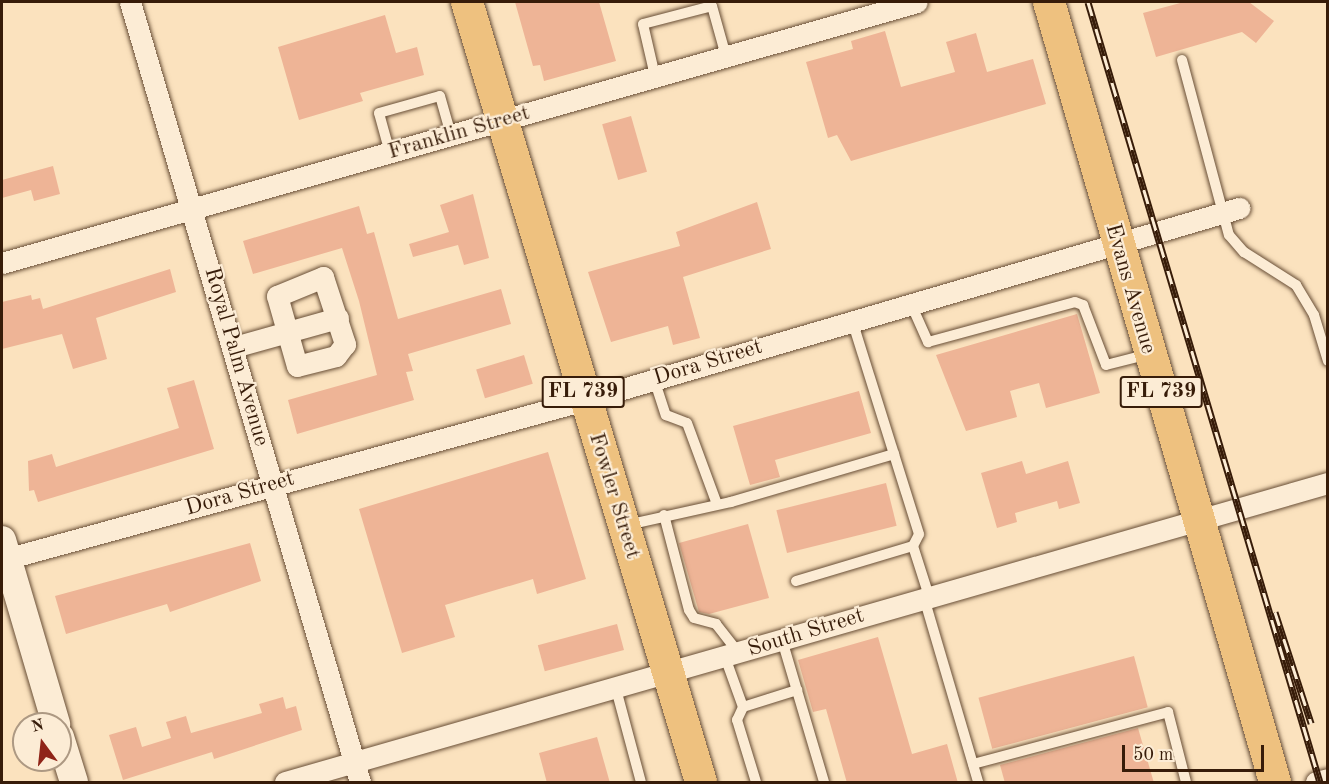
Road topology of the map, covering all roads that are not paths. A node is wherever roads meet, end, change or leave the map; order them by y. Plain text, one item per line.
1 (130, 2) edge
2 (467, 2) edge
3 (917, 2) edge
4 (1049, 2) edge
5 (726, 56) junction
6 (1182, 60) dead end
7 (655, 76) junction
8 (503, 119) junction
9 (451, 135) junction
10 (390, 153) junction
11 (192, 208) junction
12 (1232, 210) junction
13 (1117, 243) junction
14 (2, 263) edge
15 (911, 304) junction
16 (338, 318) junction
17 (852, 320) junction
18 (285, 333) junction
19 (234, 347) junction
20 (1150, 354) junction
21 (1328, 361) edge
22 (654, 379) junction
23 (585, 400) junction
24 (894, 454) junction
25 (1328, 483) edge
26 (273, 485) junction
27 (717, 504) junction
28 (664, 515) junction
29 (1198, 521) junction
30 (624, 526) junction
31 (913, 546) junction
32 (3, 553) edge
33 (796, 581) dead end
34 (927, 597) junction
35 (782, 640) junction
36 (732, 655) junction
37 (669, 674) junction
38 (616, 689) junction
39 (797, 690) junction
40 (743, 707) junction
41 (52, 712) edge
42 (973, 764) junction
43 (358, 773) edge
44 (1328, 779) edge
45 (285, 783) edge
46 (641, 783) edge
47 (701, 783) edge
48 (756, 783) edge
49 (824, 783) edge
50 (978, 783) edge
51 (1186, 783) edge
52 (1275, 783) edge
53 (1316, 783) edge

1 - 11 street, Royal Palm Avenue
2 - 8 main road, Fowler Street / FL 739
3 - 5 street, Franklin Street
4 - 13 main road, Evans Avenue / FL 739
5 - 7 street, Franklin Street
5 - 7 lane
6 - 12 lane
7 - 8 street, Franklin Street
8 - 9 street, Franklin Street
8 - 23 main road, Fowler Street / FL 739
9 - 10 street, Franklin Street
9 - 10 lane
10 - 11 street, Franklin Street
11 - 14 street, Franklin Street
11 - 19 street, Royal Palm Avenue
12 - 13 street, Dora Street
12 - 21 lane
13 - 15 street, Dora Street
13 - 20 main road, Evans Avenue / FL 739
15 - 17 street, Dora Street
15 - 20 lane
16 - 18 street
16 - 18 street
16 - 18 street
17 - 22 street, Dora Street
17 - 24 lane
18 - 19 street
19 - 26 street, Royal Palm Avenue
20 - 29 main road, Evans Avenue / FL 739
22 - 23 street, Dora Street
22 - 27 lane
23 - 26 street, Dora Street
23 - 30 main road, Fowler Street / FL 739
24 - 27 lane
24 - 31 lane
25 - 29 street, South Street
26 - 32 street, Dora Street
26 - 43 street, Royal Palm Avenue
27 - 28 lane
28 - 30 lane
28 - 36 lane
29 - 34 street, South Street
29 - 52 main road, Evans Avenue / FL 739
30 - 37 main road, Fowler Street / FL 739
31 - 33 lane
31 - 34 lane
32 - 41 street
34 - 35 street, South Street
34 - 42 lane
35 - 36 street, South Street
35 - 39 lane
36 - 37 street, South Street
36 - 40 lane
37 - 38 street, South Street
37 - 47 main road, Fowler Street / FL 739
38 - 43 street, South Street
38 - 46 lane
39 - 40 lane
39 - 49 lane
40 - 48 lane
42 - 50 lane
42 - 51 lane
43 - 45 street, South Street
44 - 53 street

